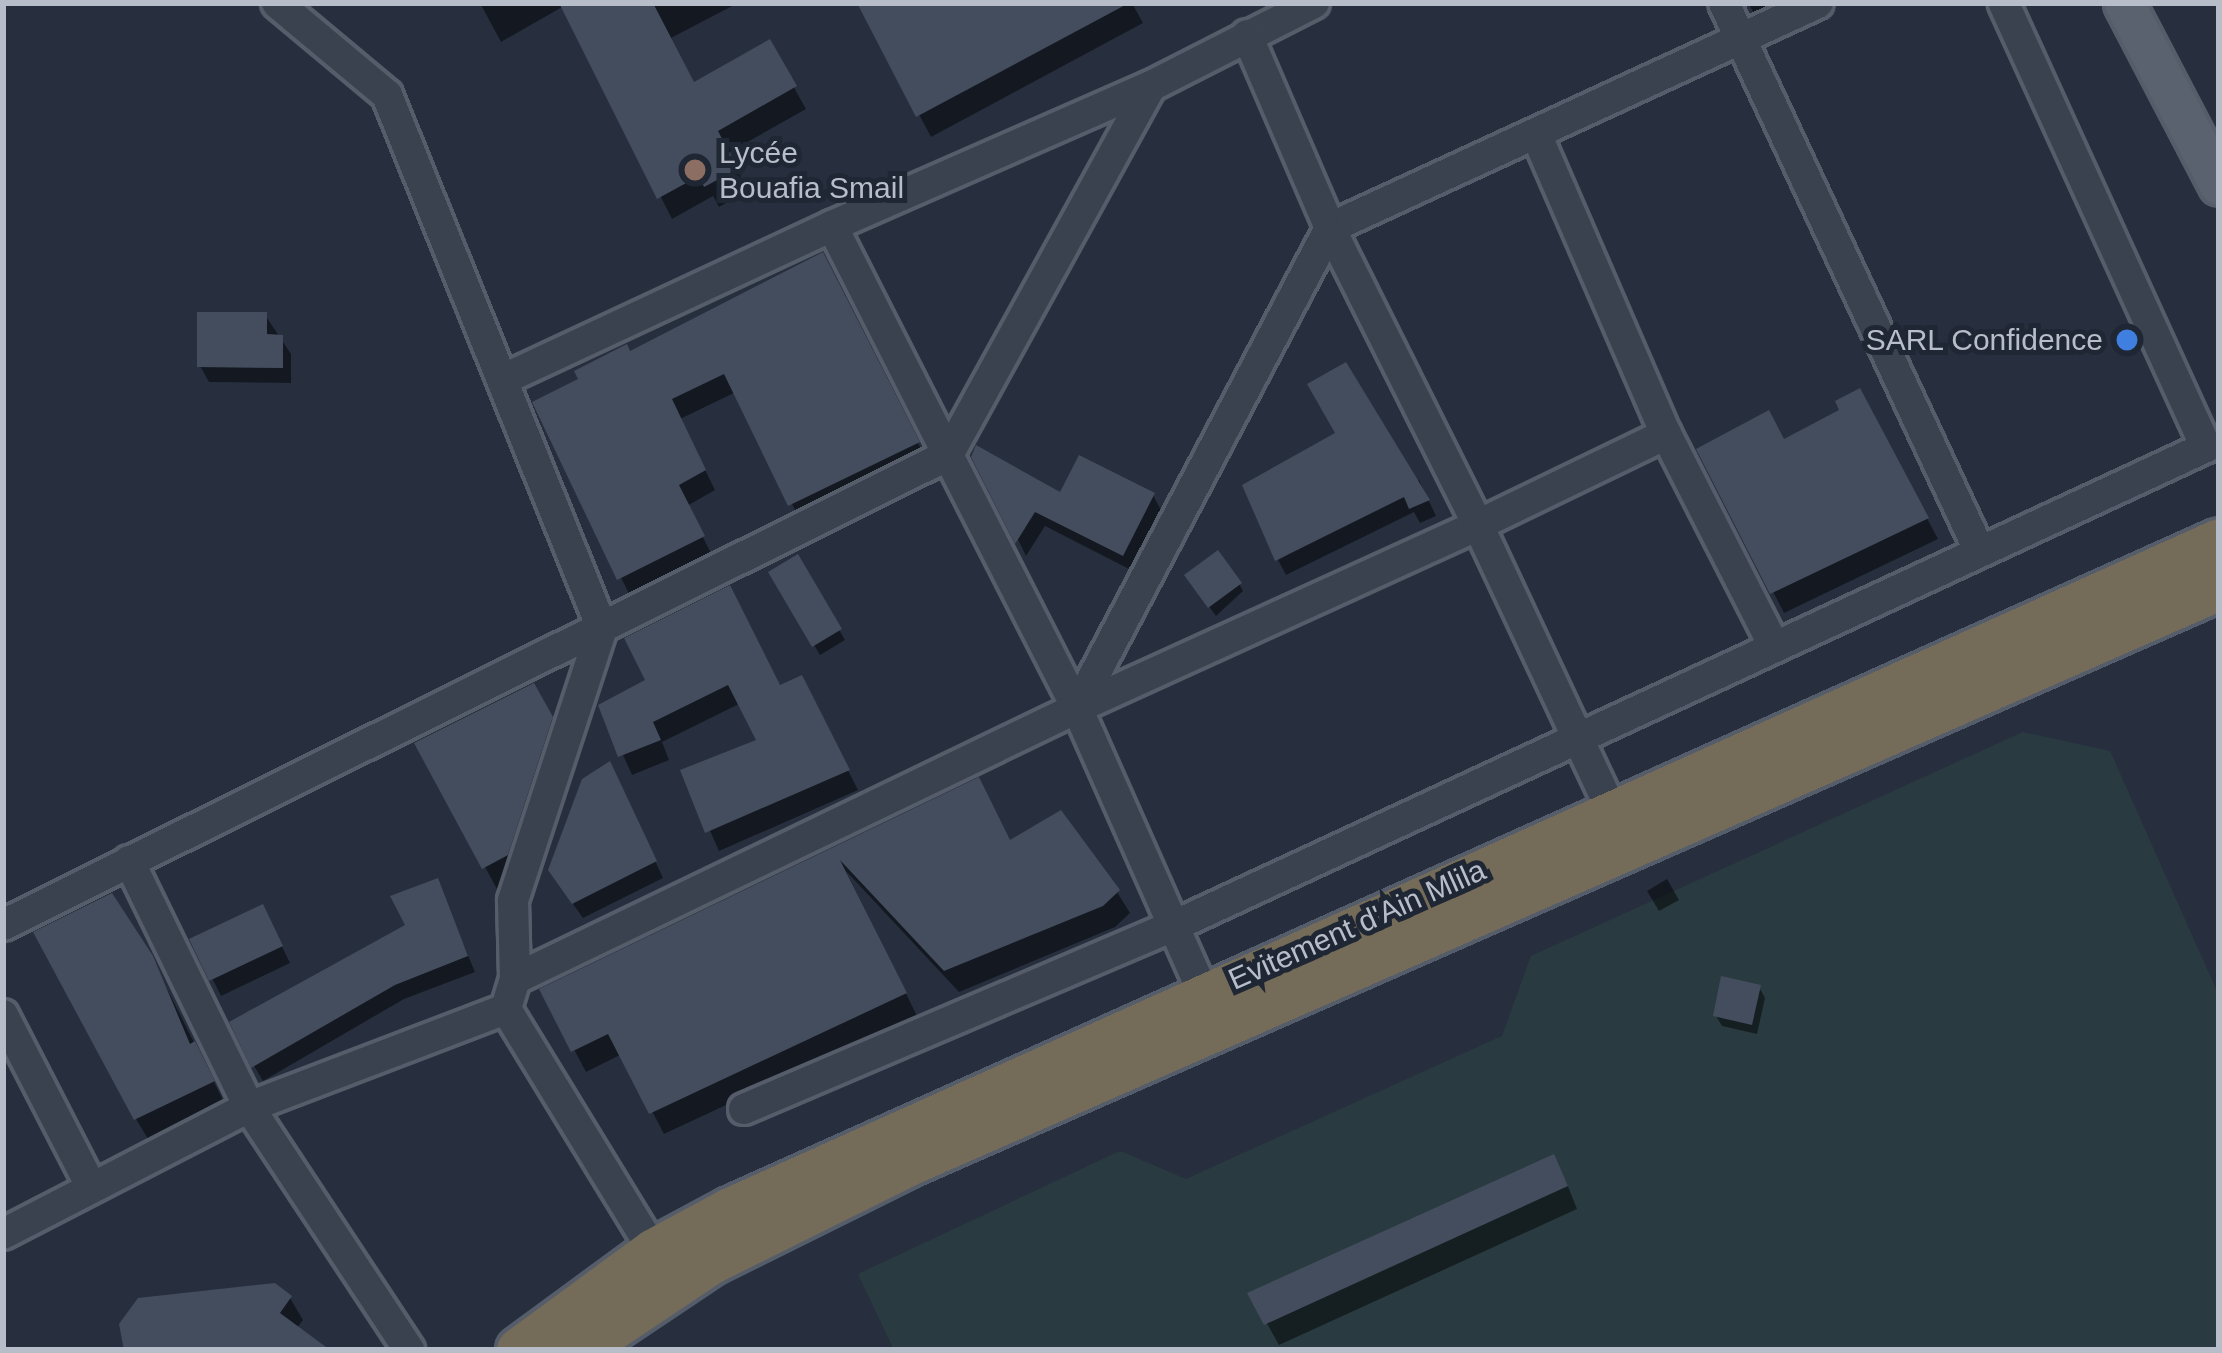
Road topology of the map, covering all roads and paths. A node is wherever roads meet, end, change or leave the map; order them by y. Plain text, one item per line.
1 (277, 3) edge
2 (1314, 3) edge
3 (1724, 3) edge
4 (1818, 3) edge
5 (2004, 3) edge
6 (2124, 3) edge
7 (1247, 35) junction
8 (1741, 38) junction
9 (1151, 86) junction
10 (1536, 134) junction
11 (2219, 185) edge
12 (832, 226) junction
13 (1330, 229) junction
14 (504, 379) junction
15 (1666, 434) junction
16 (948, 455) junction
17 (1478, 525) junction
18 (2219, 541) edge
19 (1979, 550) junction
20 (2219, 586) edge
21 (602, 628) junction
22 (1773, 644) junction
23 (1077, 708) junction
24 (1580, 739) junction
25 (1612, 811) junction
26 (129, 861) junction
27 (3, 926) edge
28 (1176, 926) junction
29 (515, 979) junction
30 (1204, 994) junction
31 (506, 1010) junction
32 (3, 1015) edge
33 (249, 1107) junction
34 (744, 1109) dead end
35 (91, 1186) junction
36 (3, 1234) edge
37 (654, 1251) junction
38 (409, 1350) edge
39 (519, 1350) edge
40 (578, 1350) edge

1 - 14 street
2 - 7 street
3 - 8 street
4 - 8 street
5 - 19 street
6 - 11 main road
7 - 9 street
7 - 13 street
8 - 10 street
8 - 19 street
9 - 12 street
9 - 16 street
10 - 13 street
10 - 15 street
12 - 14 street
12 - 16 street
13 - 17 street
13 - 23 street
14 - 21 street
15 - 17 street
15 - 22 street
16 - 21 street
16 - 23 street
17 - 23 street
17 - 24 street
18 - 25 highway, Evitement d'Ain Mlila
19 - 22 street
20 - 40 highway, Evitement d'Ain Mlila
21 - 26 street
21 - 29 street
22 - 24 street
23 - 28 street
23 - 29 street
24 - 25 street
24 - 28 street
25 - 30 highway, Evitement d'Ain Mlila
26 - 27 street
26 - 33 street
28 - 30 street
28 - 34 street
29 - 31 street
30 - 37 highway, Evitement d'Ain Mlila
31 - 33 street
31 - 37 street
32 - 35 street
33 - 35 street
33 - 38 street
35 - 36 street
37 - 39 highway, Evitement d'Ain Mlila

